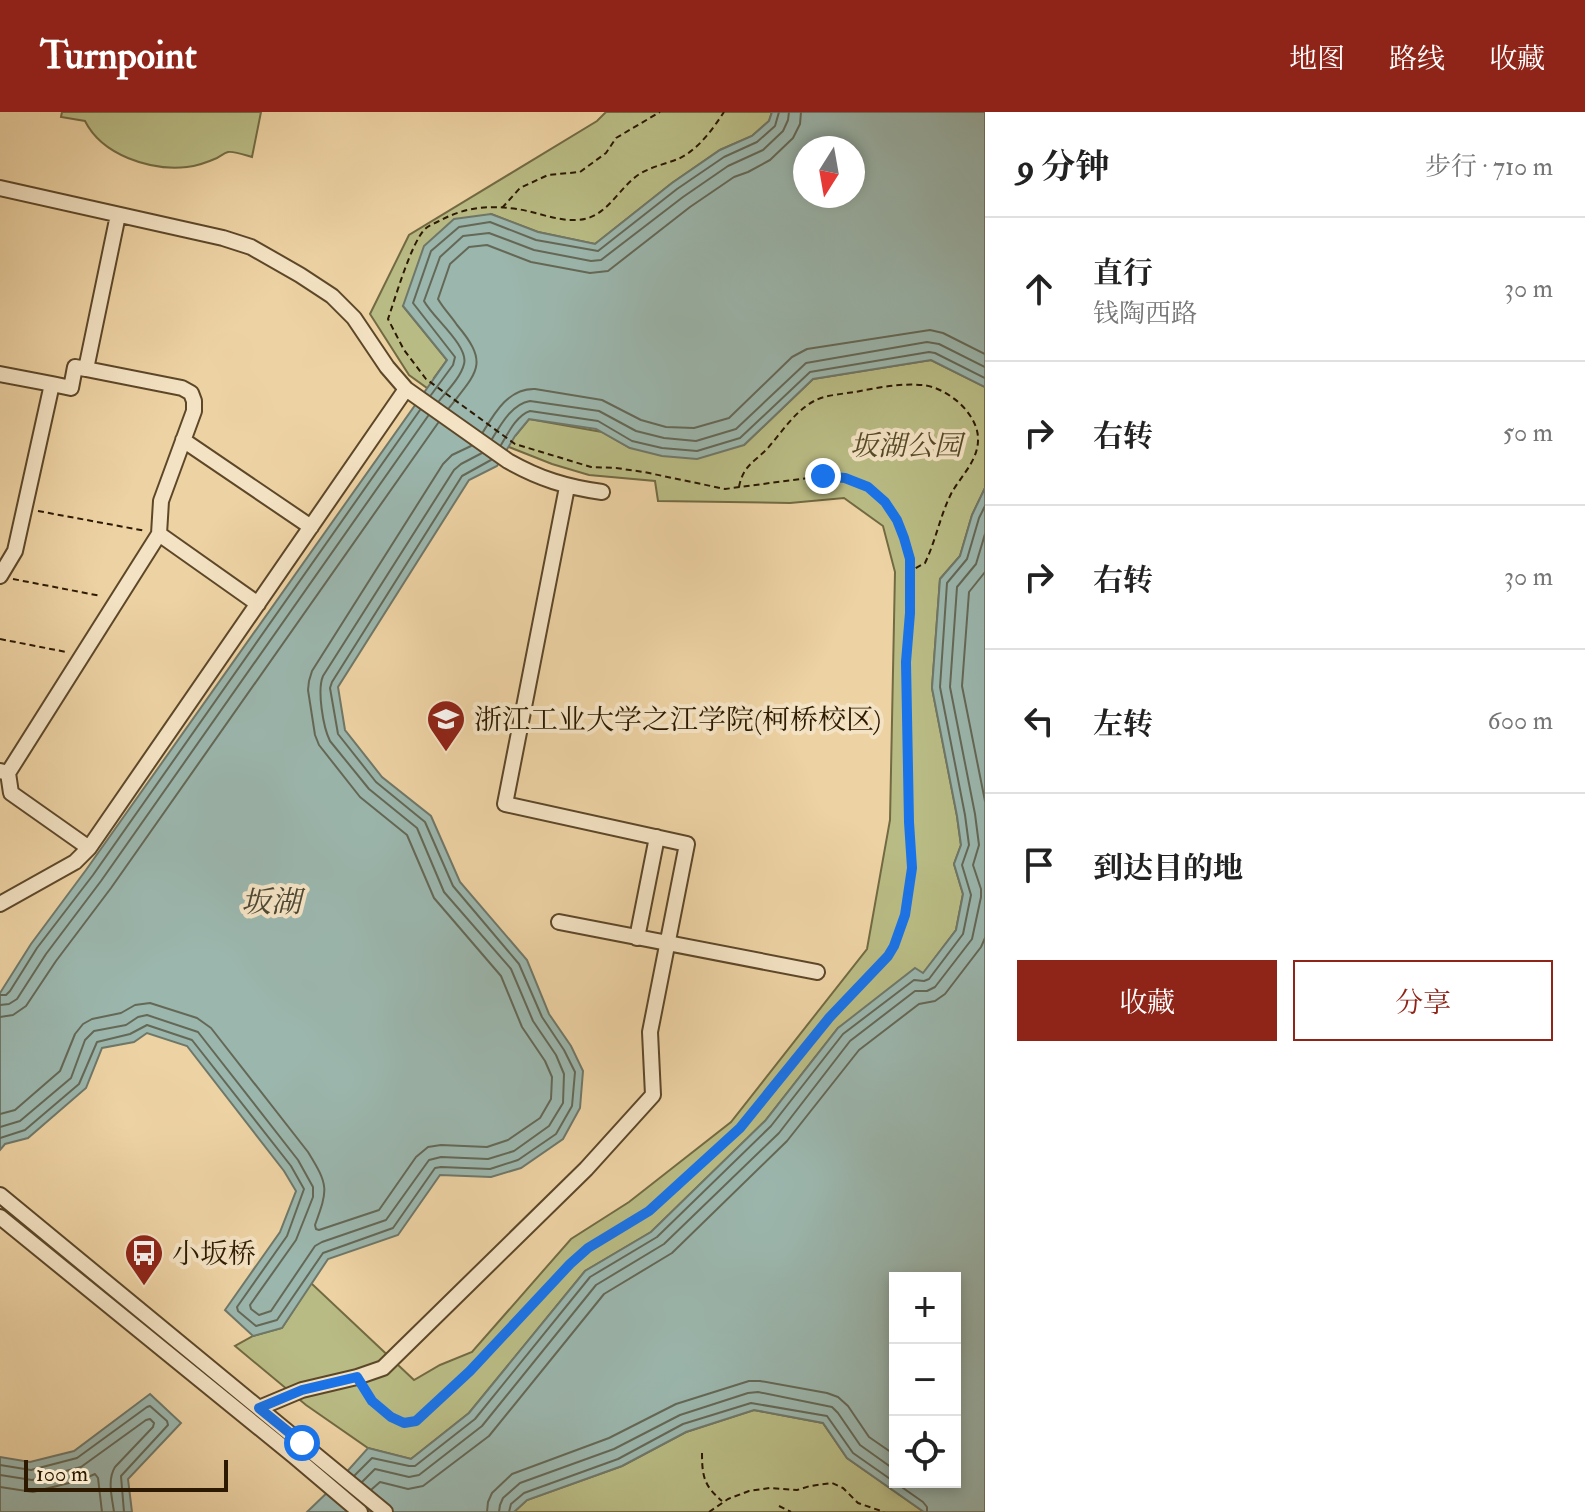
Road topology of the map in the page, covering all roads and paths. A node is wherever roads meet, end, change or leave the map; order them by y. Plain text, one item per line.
1 (660, 112) edge
2 (724, 112) edge
3 (0, 188) edge
4 (502, 208) junction
5 (118, 215) junction
6 (86, 369) junction
7 (0, 374) edge
8 (52, 384) junction
9 (406, 389) junction
10 (183, 440) junction
11 (567, 487) junction
12 (739, 487) junction
13 (602, 492) dead end
14 (24, 508) junction
15 (311, 527) junction
16 (159, 534) junction
17 (910, 570) junction
18 (7, 578) edge
19 (118, 599) junction
20 (258, 604) junction
21 (0, 639) edge
22 (82, 655) junction
23 (4, 772) edge
24 (657, 837) junction
25 (89, 848) junction
26 (0, 904) edge
27 (559, 922) dead end
28 (637, 938) junction
29 (667, 943) junction
30 (817, 972) dead end
31 (0, 1195) edge
32 (0, 1217) edge
33 (357, 1377) junction
34 (259, 1408) junction
35 (298, 1450) junction
36 (702, 1453) dead end
37 (723, 1502) junction
38 (779, 1506) dead end
39 (360, 1512) edge
40 (385, 1512) edge
41 (709, 1512) edge
42 (791, 1512) edge
43 (884, 1512) edge

1 - 4 path
2 - 4 path
3 - 5 street
4 - 12 path
5 - 6 street
5 - 9 street
6 - 8 street
6 - 10 street
7 - 8 street
8 - 14 street
9 - 11 street
9 - 15 street
10 - 15 street
10 - 16 street
11 - 13 street
11 - 24 street
12 - 17 path
12 - 17 path
14 - 16 path
14 - 18 street
15 - 20 street
16 - 19 street
16 - 20 street
17 - 33 path
18 - 19 path
19 - 22 street
20 - 25 street
21 - 22 path
22 - 23 street
23 - 25 street
24 - 28 street
24 - 29 street
25 - 26 street
27 - 28 street
28 - 29 street
29 - 30 street
29 - 33 street
31 - 34 street
32 - 35 street
33 - 34 street
34 - 35 street
35 - 39 street
35 - 40 street
36 - 37 path
37 - 41 path
37 - 43 path
38 - 42 path

